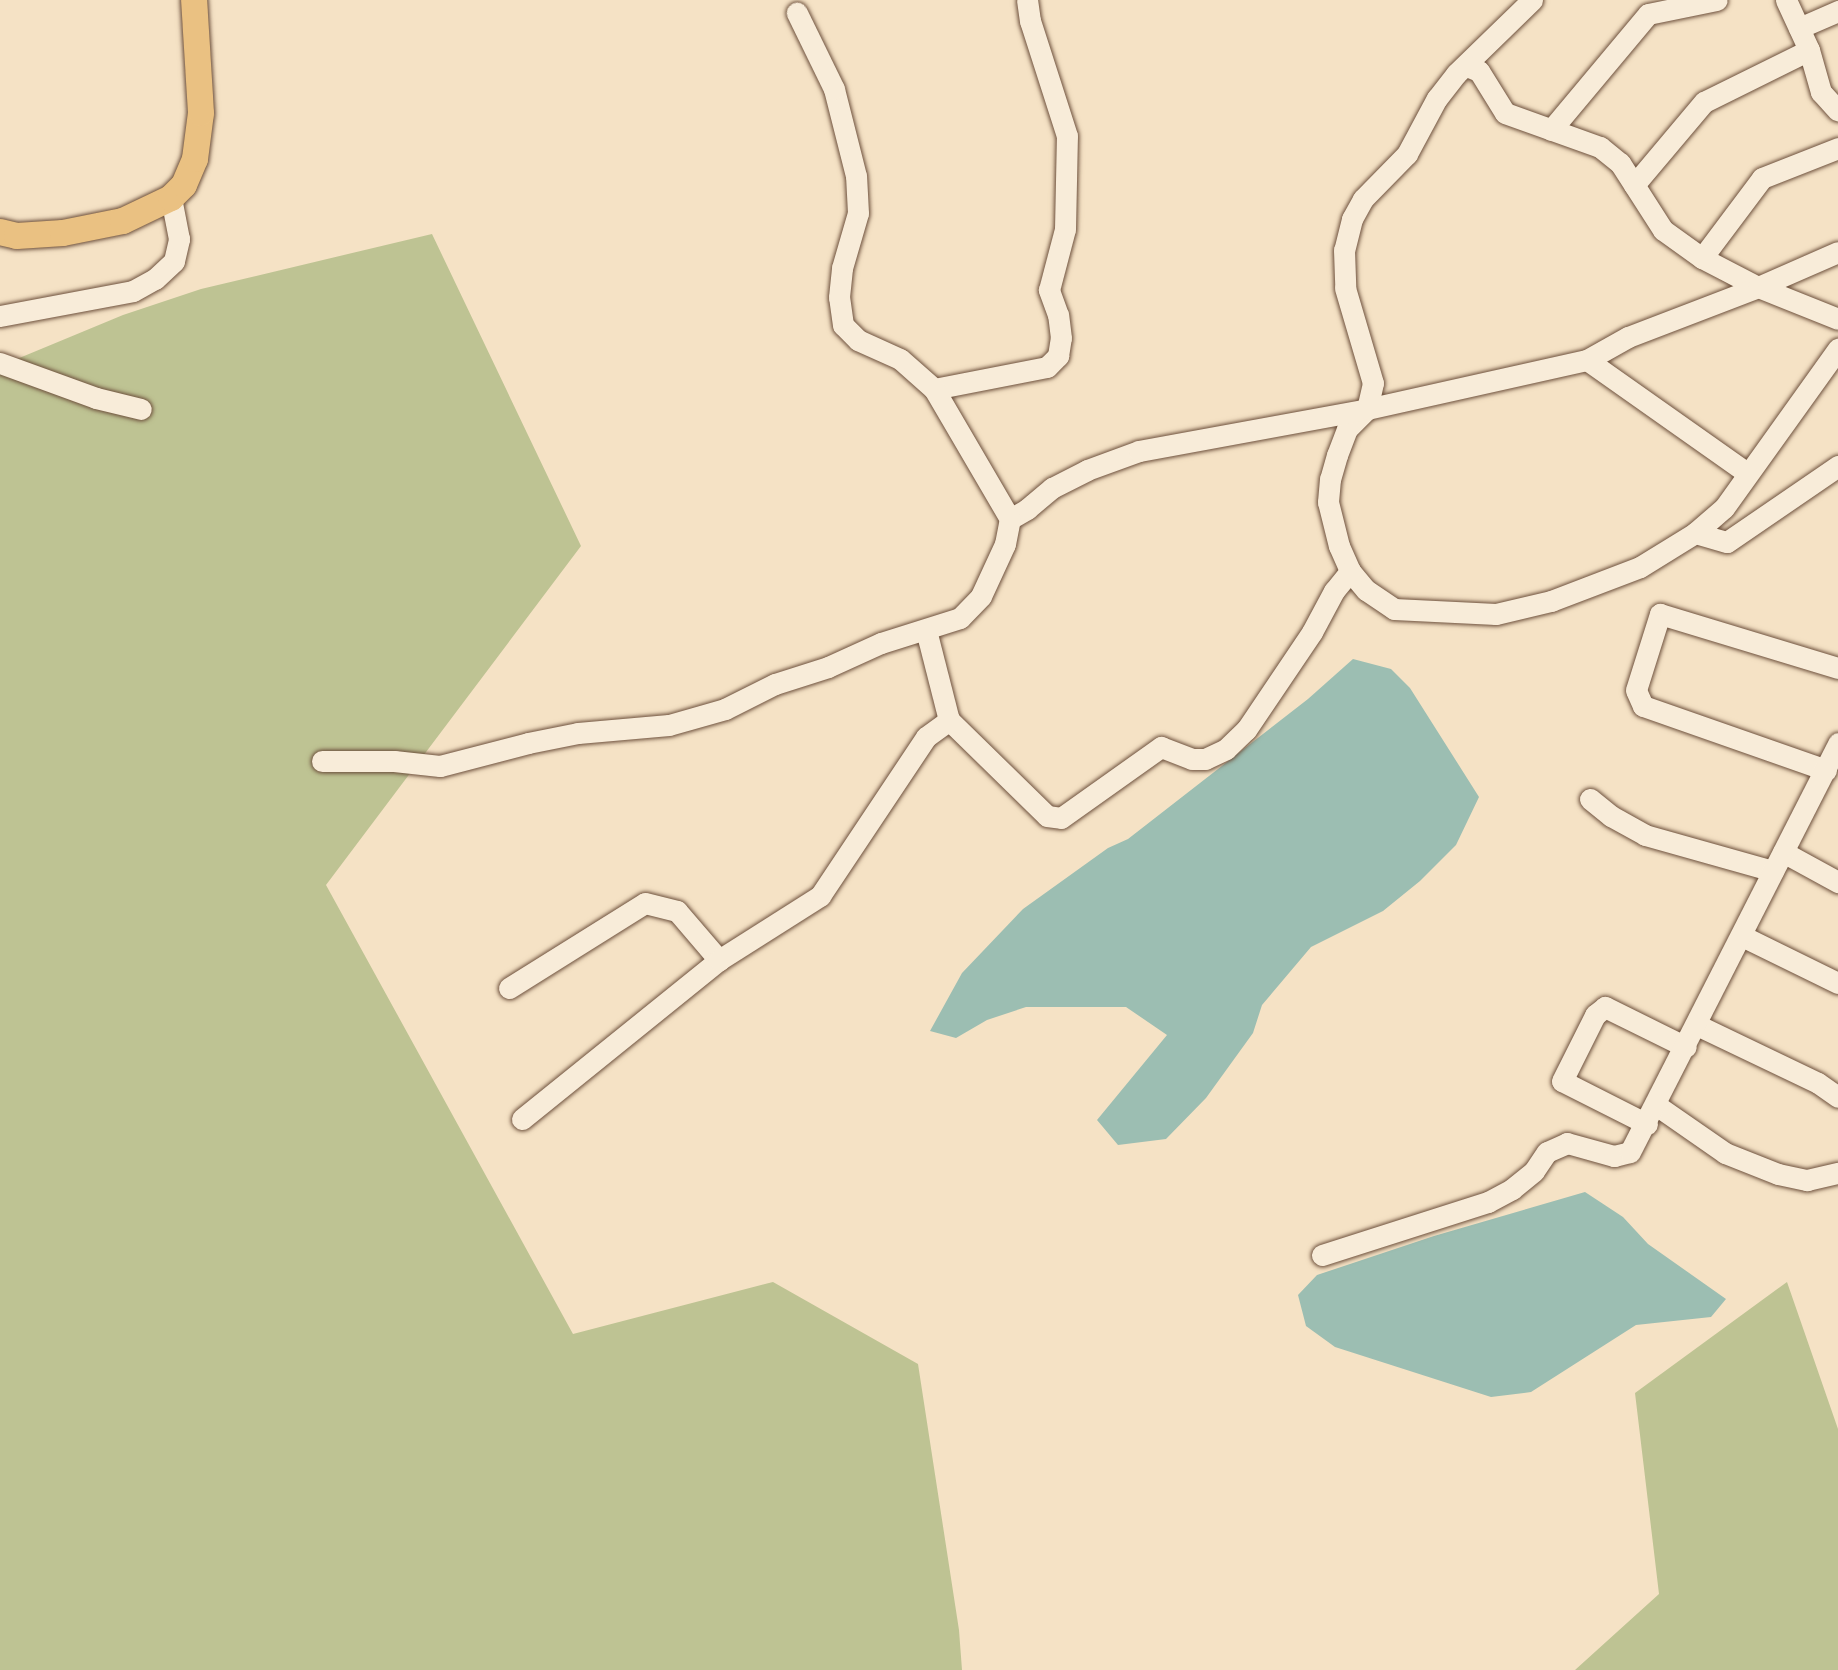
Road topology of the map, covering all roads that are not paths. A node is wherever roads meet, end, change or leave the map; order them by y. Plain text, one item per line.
1 (194, 0) edge
2 (1027, 0) edge
3 (1532, 0) edge
4 (1717, 0) edge
5 (1786, 0) edge
6 (1838, 11) edge
7 (797, 13) dead end
8 (1799, 28) junction
9 (1809, 50) junction
10 (1467, 66) junction
11 (1838, 111) edge
12 (1551, 130) junction
13 (1838, 148) edge
14 (1634, 185) junction
15 (171, 198) junction
16 (0, 232) edge
17 (1838, 252) edge
18 (1702, 258) junction
19 (1758, 287) junction
20 (0, 316) edge
21 (1838, 319) edge
22 (1838, 349) edge
23 (1587, 360) junction
24 (0, 363) edge
25 (934, 389) junction
26 (141, 409) dead end
27 (1367, 409) junction
28 (1838, 466) edge
29 (1747, 473) junction
30 (1010, 519) junction
31 (1695, 533) junction
32 (1350, 571) junction
33 (926, 630) junction
34 (1838, 668) edge
35 (949, 720) junction
36 (1838, 743) edge
37 (322, 761) dead end
38 (1826, 770) junction
39 (1590, 799) dead end
40 (1783, 852) junction
41 (1773, 871) junction
42 (1838, 882) edge
43 (1742, 936) junction
44 (719, 960) junction
45 (1838, 983) edge
46 (509, 988) dead end
47 (1697, 1026) junction
48 (1686, 1047) junction
49 (1838, 1097) edge
50 (1651, 1115) junction
51 (522, 1119) dead end
52 (1838, 1173) edge
53 (1322, 1255) dead end

1 - 15 main road
2 - 25 street
3 - 10 street
4 - 12 street
5 - 8 street
6 - 8 street
7 - 25 street
8 - 9 street
9 - 11 street
9 - 14 street
10 - 12 street
10 - 27 street
12 - 14 street
13 - 18 street
14 - 18 street
15 - 16 main road
15 - 20 street
17 - 19 street
18 - 19 street
19 - 21 street
19 - 23 street
22 - 29 street
23 - 27 street
23 - 29 street
24 - 26 street
25 - 30 street
27 - 30 street
27 - 32 street
28 - 31 street
29 - 31 street
30 - 33 street
31 - 32 street
32 - 35 street
33 - 35 street
33 - 37 street
34 - 38 street
35 - 44 street
36 - 38 street
38 - 40 street
39 - 41 street
40 - 41 street
40 - 42 street
41 - 43 street
43 - 45 street
43 - 47 street
44 - 46 street
44 - 51 street
47 - 48 street
47 - 49 street
48 - 50 street
48 - 50 street
50 - 52 street
50 - 53 street

